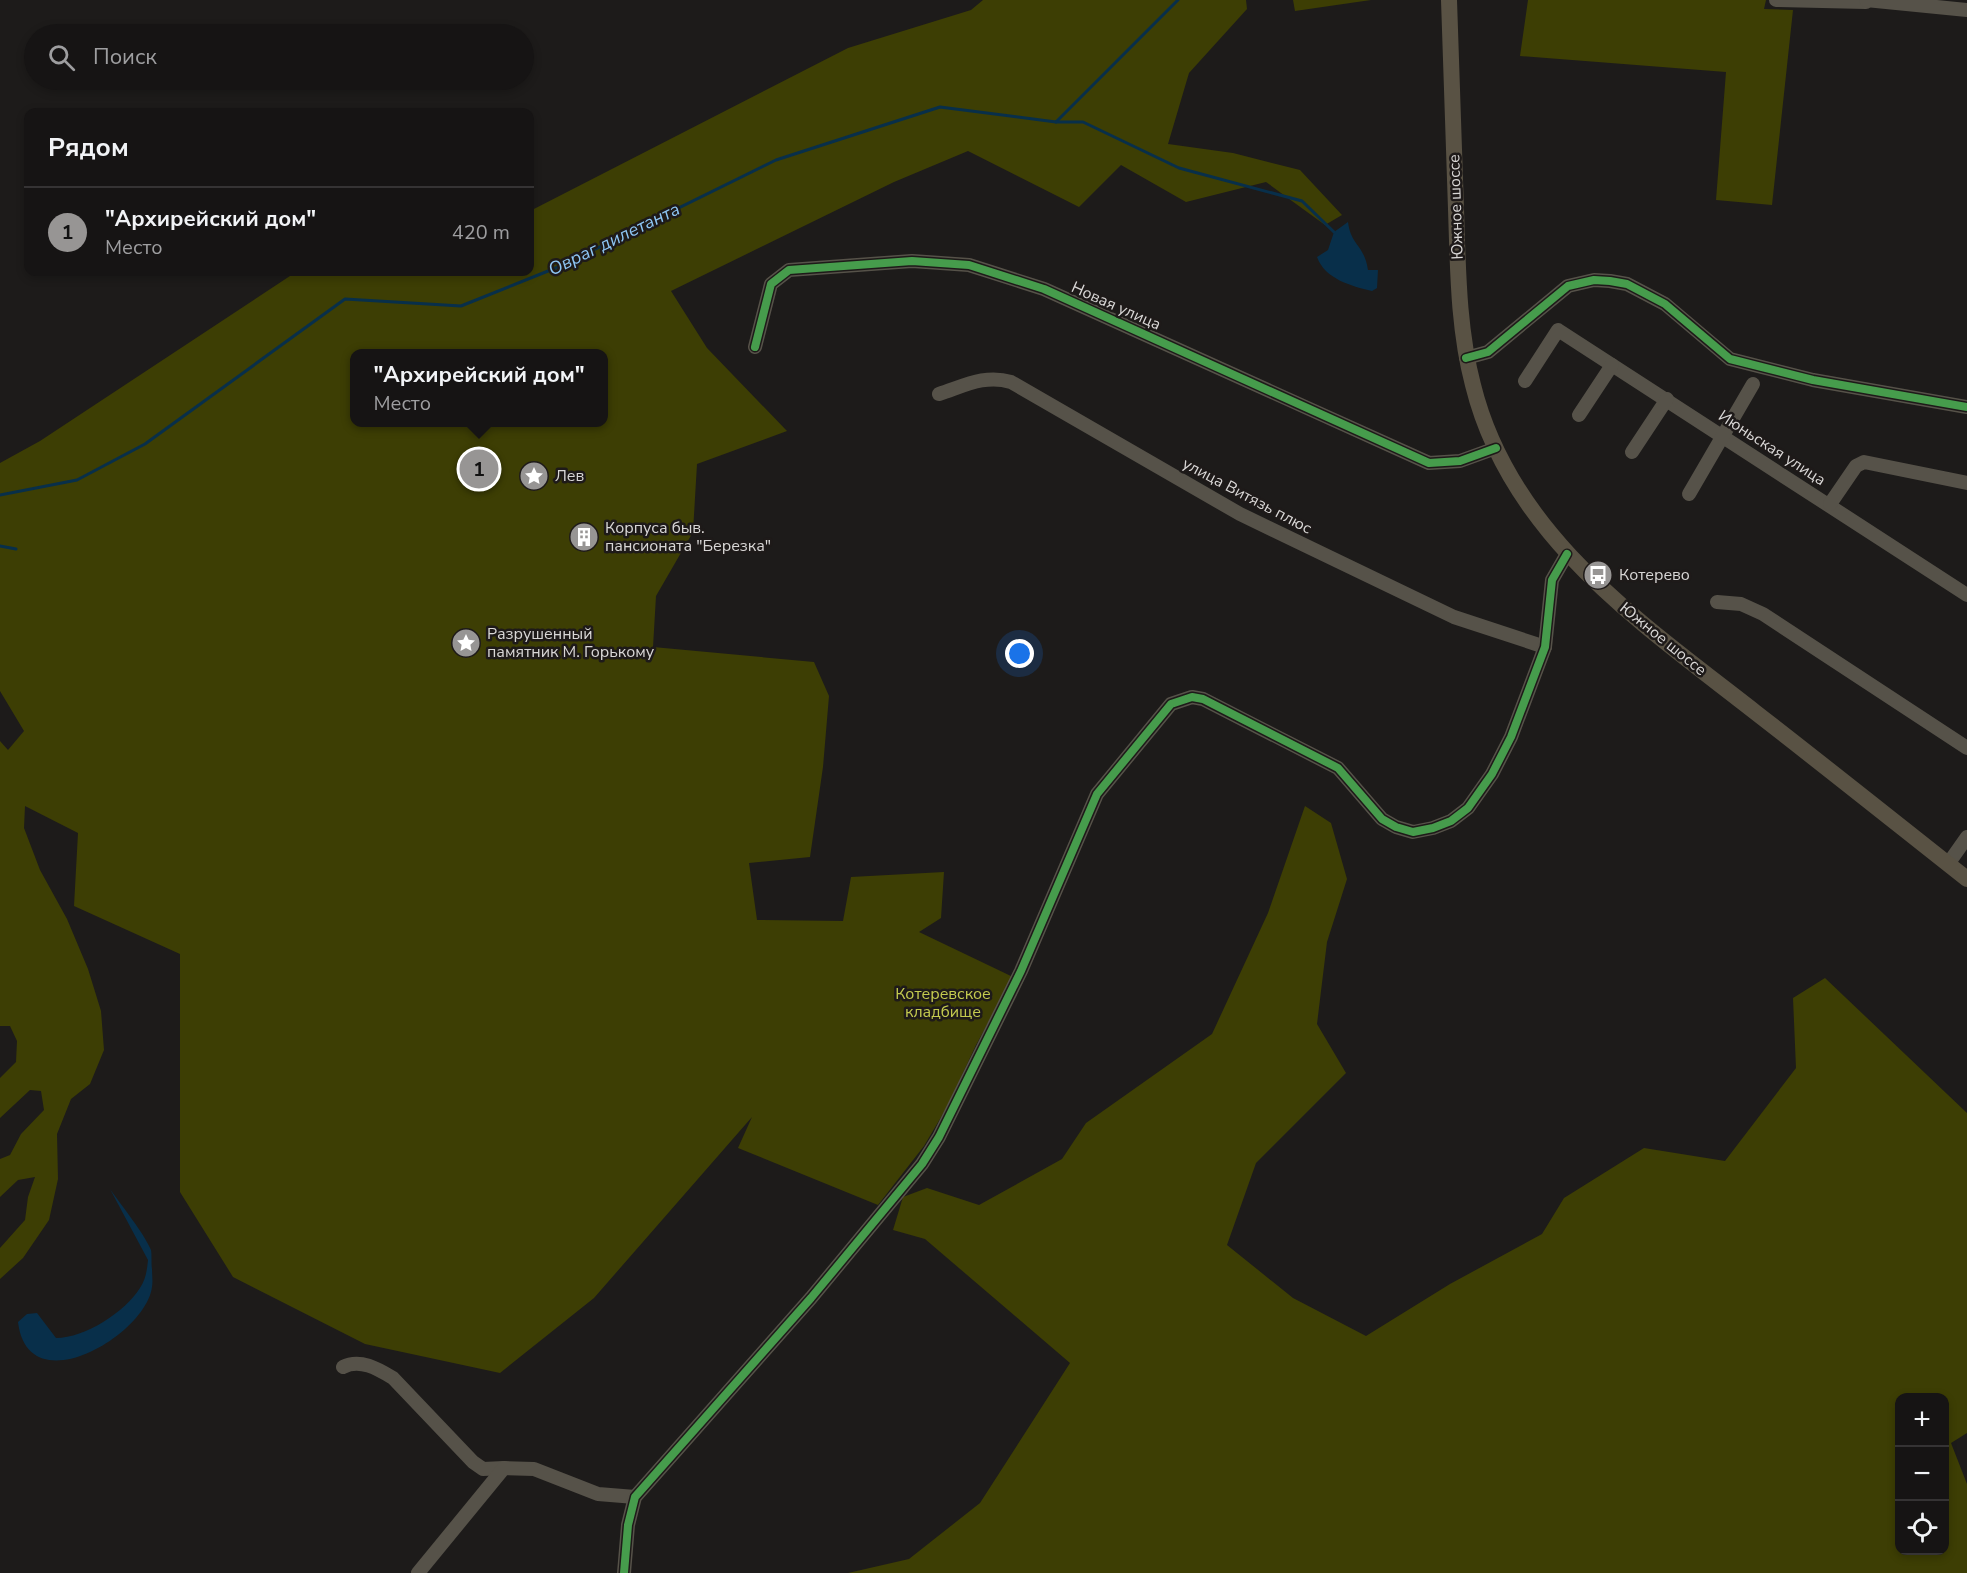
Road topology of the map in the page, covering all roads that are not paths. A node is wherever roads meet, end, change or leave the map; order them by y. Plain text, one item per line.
1 (1449, 0) edge
2 (1776, 0) edge
3 (1866, 1) edge
4 (1967, 10) edge
5 (755, 347) dead end
6 (1466, 358) junction
7 (1612, 365) junction
8 (1525, 381) dead end
9 (1754, 384) dead end
10 (939, 394) dead end
11 (1667, 399) junction
12 (1967, 407) edge
13 (1579, 415) dead end
14 (1723, 436) junction
15 (1496, 448) junction
16 (1632, 452) dead end
17 (1967, 483) edge
18 (1689, 494) dead end
19 (1830, 504) junction
20 (1567, 554) junction
21 (1967, 595) edge
22 (1717, 602) dead end
23 (1545, 647) junction
24 (1967, 748) edge
25 (1967, 837) edge
26 (1948, 864) junction
27 (1967, 879) edge
28 (344, 1367) dead end
29 (504, 1468) junction
30 (635, 1497) junction
31 (417, 1573) edge
32 (624, 1573) edge

1 - 6 main road, Южное шоссе
2 - 3 street
3 - 4 street
5 - 15 street, Новая улица
6 - 12 street
6 - 15 main road, Южное шоссе
7 - 8 street, Июньская улица
7 - 11 street, Июньская улица
7 - 13 street
9 - 14 street
10 - 23 street, улица Витязь плюс
11 - 14 street, Июньская улица
11 - 16 street
14 - 18 street
14 - 19 street, Июньская улица
15 - 20 main road, Южное шоссе
17 - 19 street
19 - 21 street, Июньская улица
20 - 23 street
20 - 26 main road, Южное шоссе
22 - 24 street
23 - 30 street
25 - 26 street
26 - 27 main road, Южное шоссе
28 - 29 street
29 - 30 street
29 - 31 street
30 - 32 street

